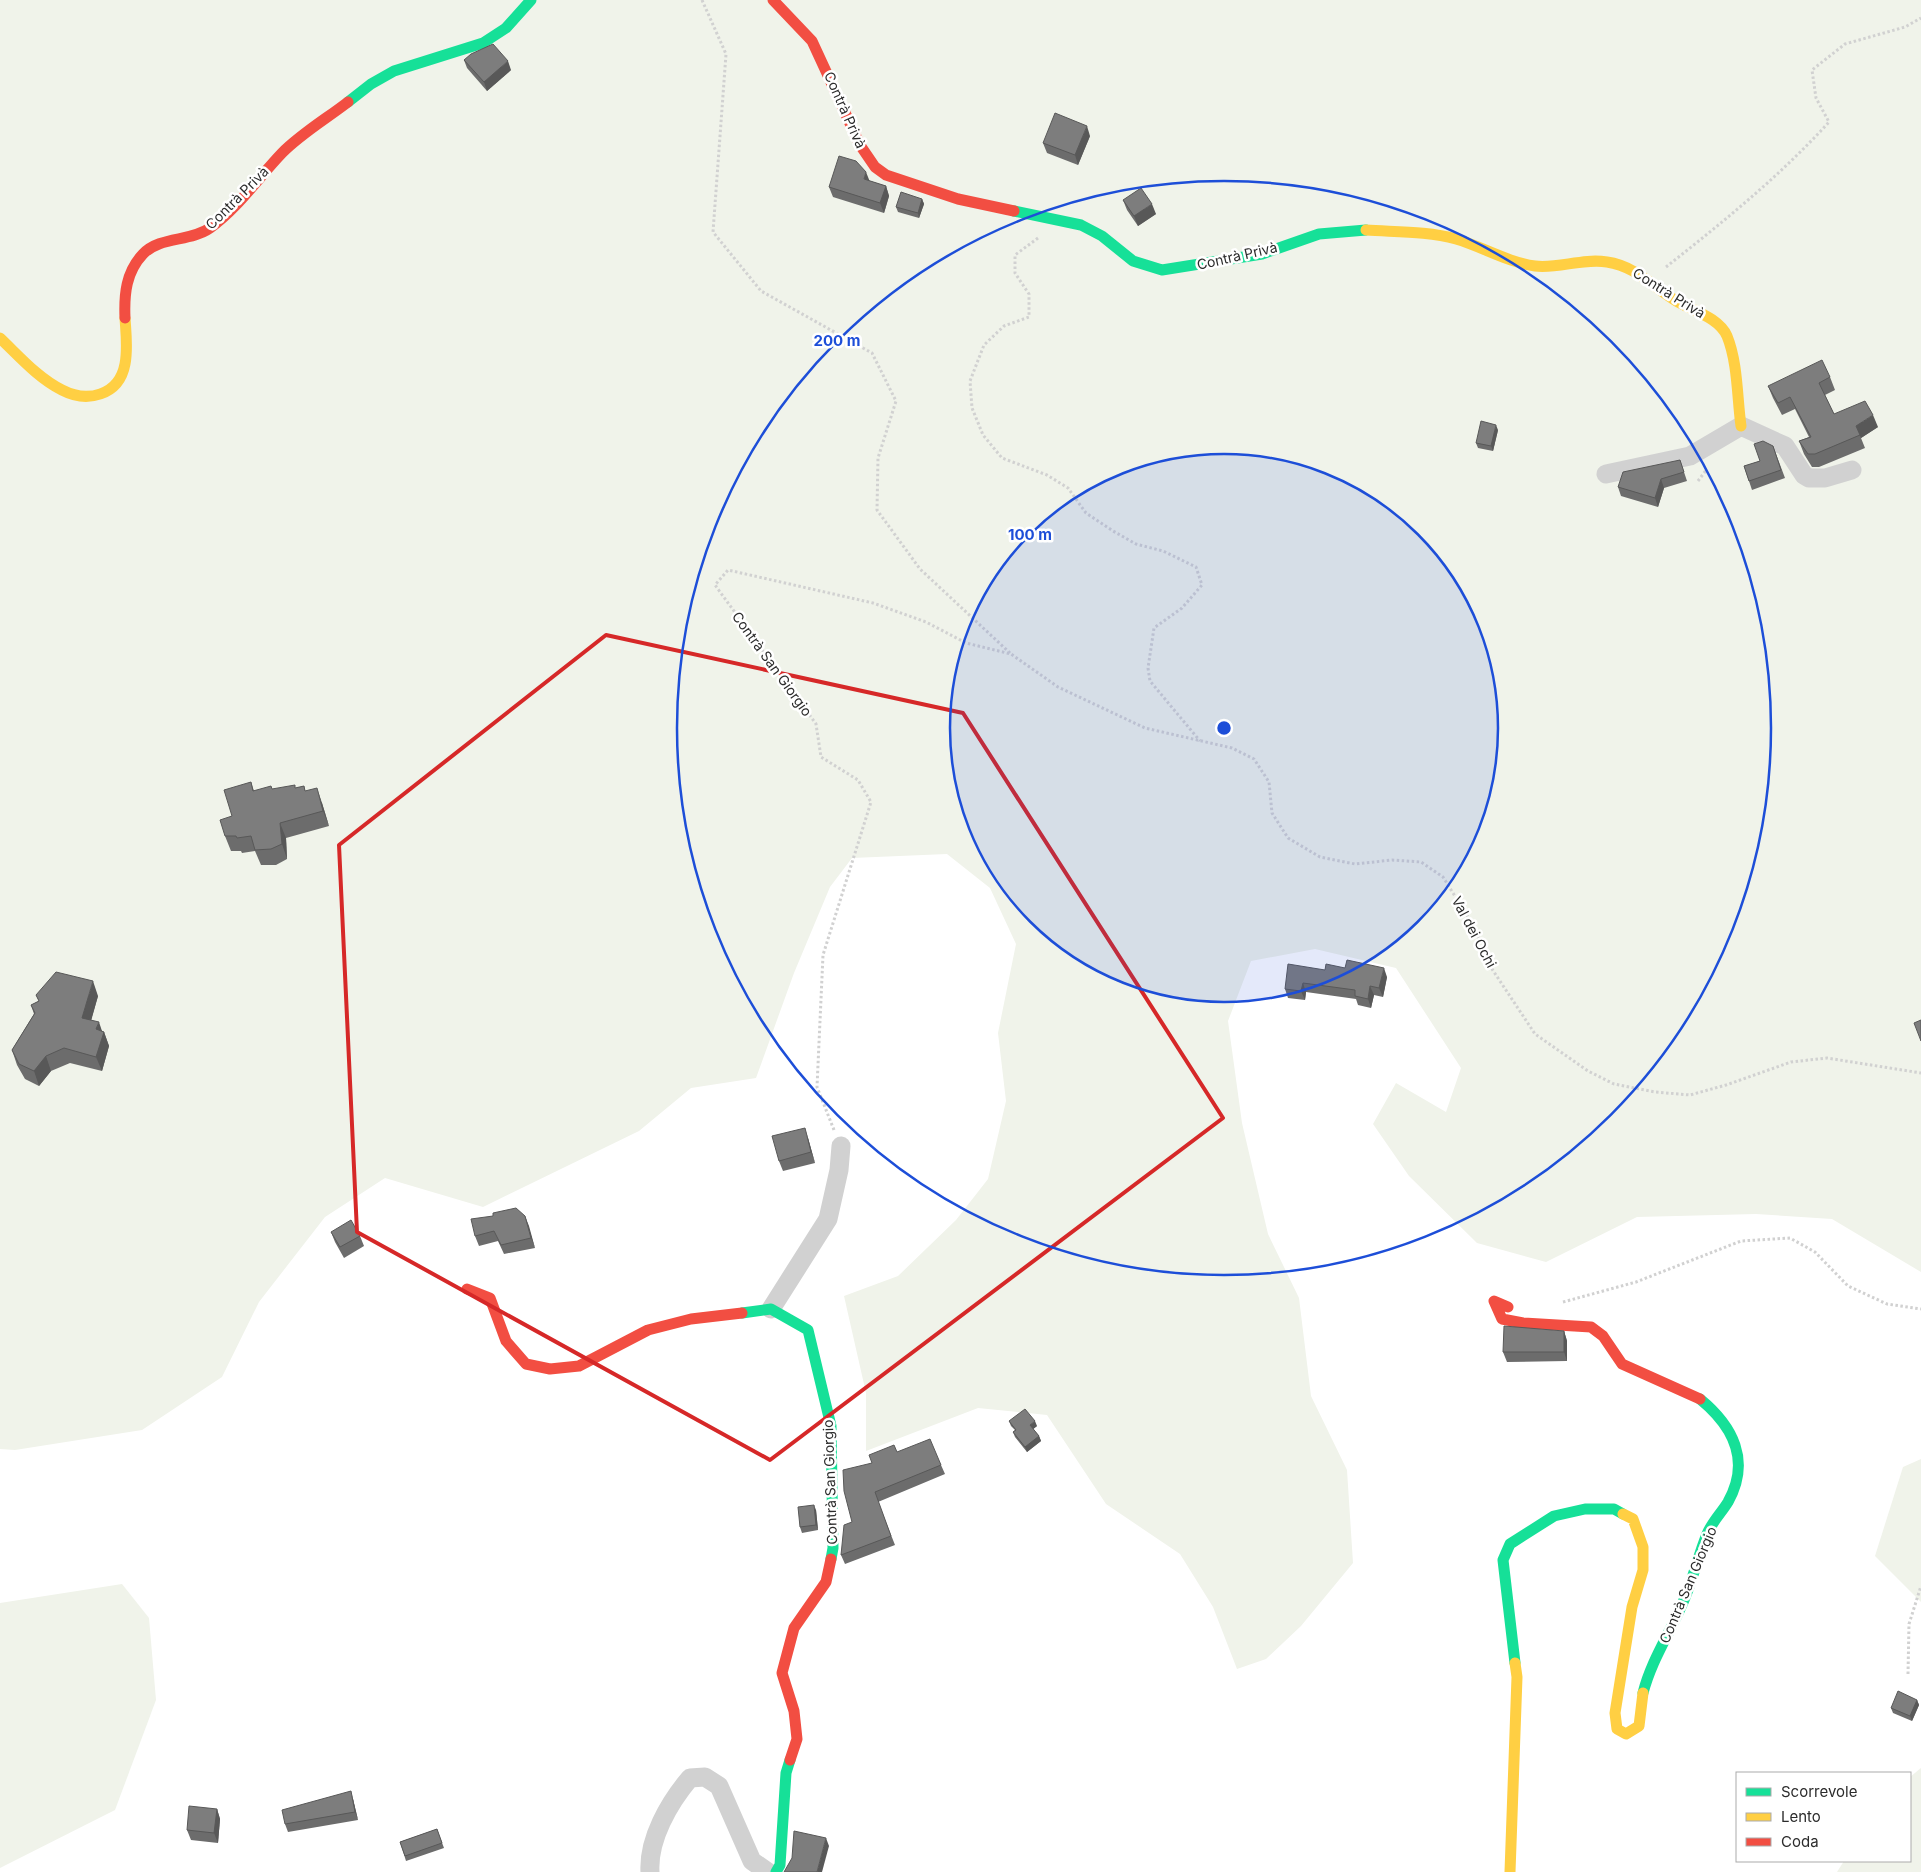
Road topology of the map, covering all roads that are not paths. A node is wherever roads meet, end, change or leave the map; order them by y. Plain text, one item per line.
1 (531, 0) edge
2 (773, 0) edge
3 (0, 338) edge
4 (1741, 426) junction
5 (1852, 470) dead end
6 (1606, 474) dead end
7 (841, 1146) road end
8 (467, 1289) dead end
9 (1508, 1306) dead end
10 (771, 1309) junction
11 (650, 1872) edge
12 (768, 1872) edge
13 (776, 1872) edge
14 (1510, 1872) edge

1 - 3 street, Contrà Privà
2 - 4 street, Contrà Privà
4 - 5 street
4 - 6 street
7 - 10 street
8 - 10 street
9 - 14 street, Contrà San Giorgio
10 - 13 street, Contrà San Giorgio
11 - 12 street

